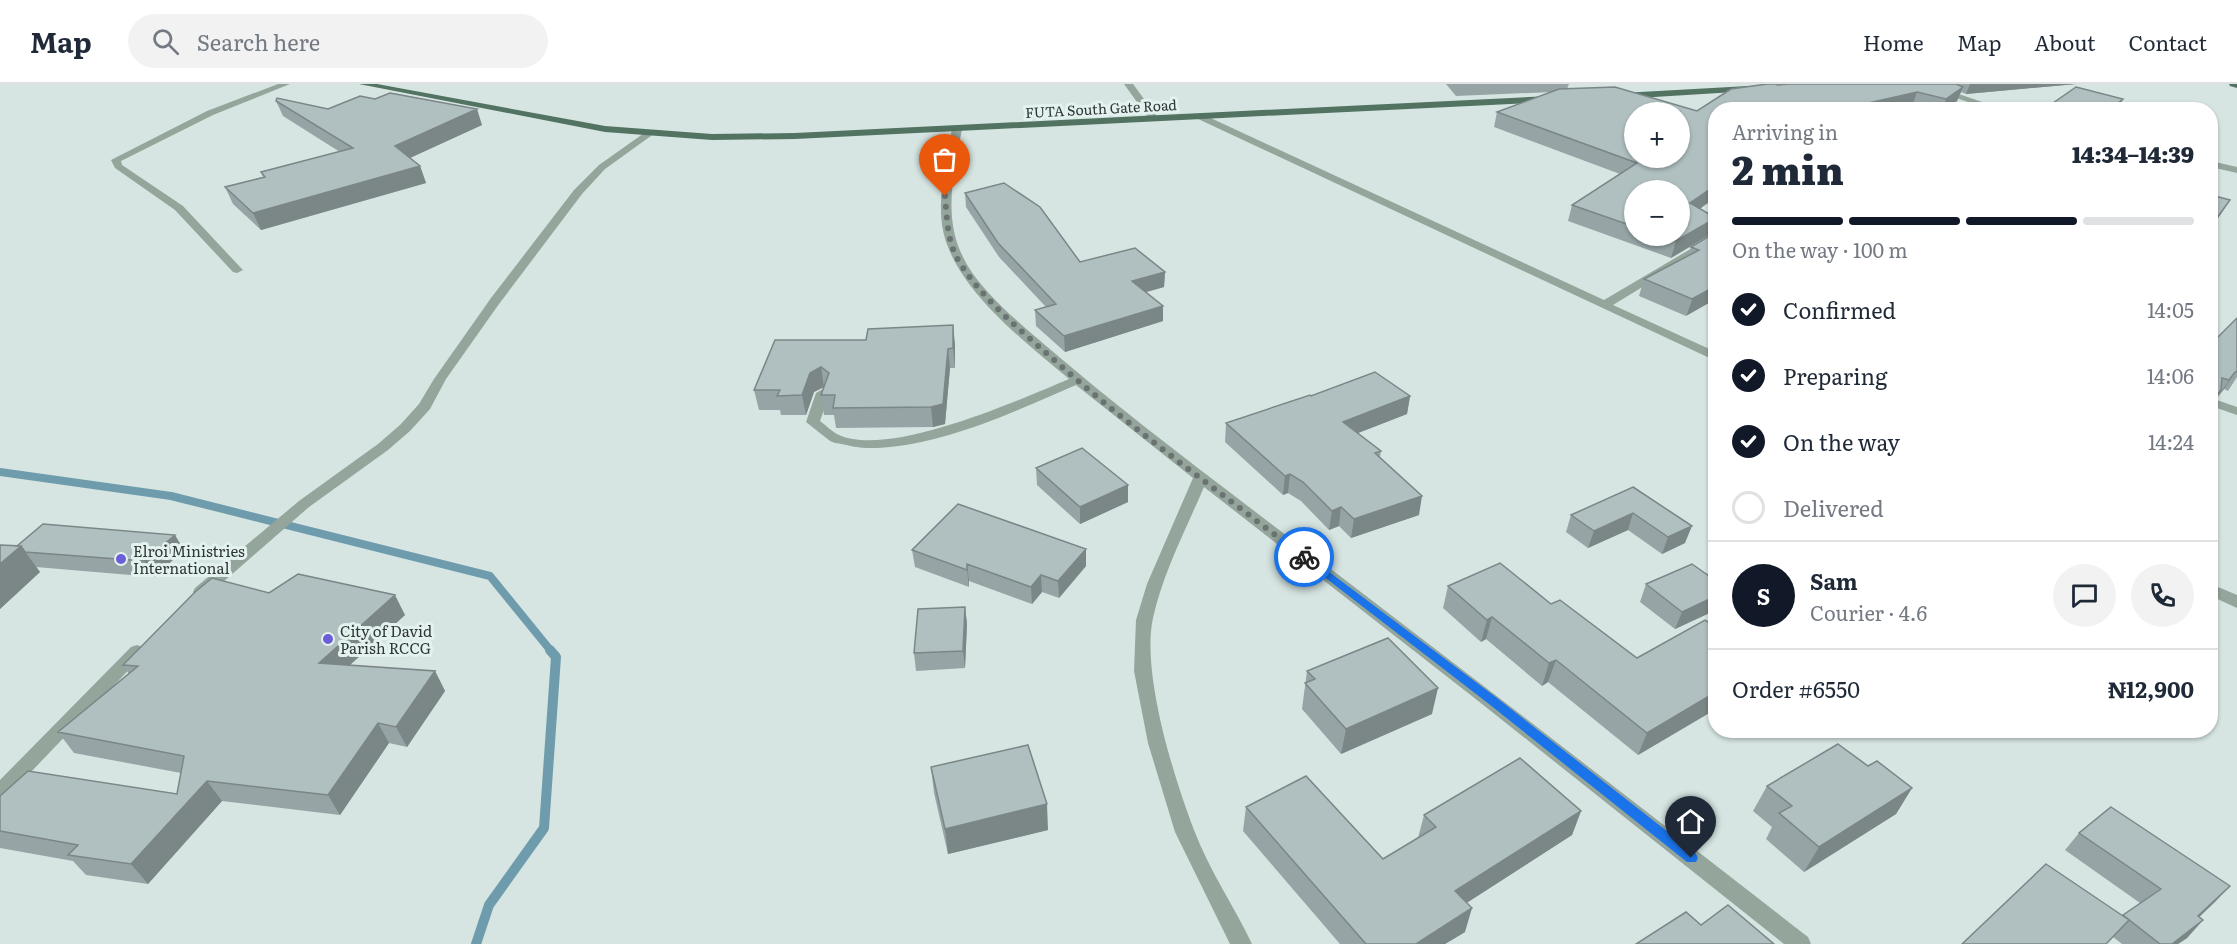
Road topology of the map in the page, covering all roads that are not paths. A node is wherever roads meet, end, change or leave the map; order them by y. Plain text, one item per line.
1 (286, 84) edge
2 (363, 84) edge
3 (1128, 84) edge
4 (1730, 84) edge
5 (1920, 84) edge
6 (1763, 88) edge
7 (1740, 90) junction
8 (1610, 96) edge
9 (1563, 98) edge
10 (1977, 102) edge
11 (1198, 116) junction
12 (1154, 118) junction
13 (957, 129) junction
14 (650, 133) junction
15 (2218, 166) edge
16 (2237, 170) edge
17 (1708, 242) edge
18 (237, 270) dead end
19 (1604, 305) junction
20 (1708, 353) edge
21 (1077, 380) junction
22 (823, 393) edge
23 (2218, 404) edge
24 (2237, 411) edge
25 (1200, 479) junction
26 (2218, 592) edge
27 (190, 602) edge
28 (2237, 602) edge
29 (147, 641) edge
30 (0, 792) edge
31 (1240, 944) edge
32 (1800, 944) edge

1 - 18 street
2 - 14 main road, FUTA South Gate Road
3 - 12 street
4 - 7 street
5 - 10 street
6 - 7 main road
7 - 8 main road
9 - 11 main road, FUTA South Gate Road
11 - 12 main road, FUTA South Gate Road
11 - 19 street
12 - 13 main road, FUTA South Gate Road
13 - 14 main road, FUTA South Gate Road
13 - 21 street
14 - 27 street
15 - 16 street
17 - 19 street
19 - 20 street
21 - 22 street
21 - 25 street
23 - 24 street
25 - 31 street
25 - 32 street
26 - 28 street
29 - 30 street

